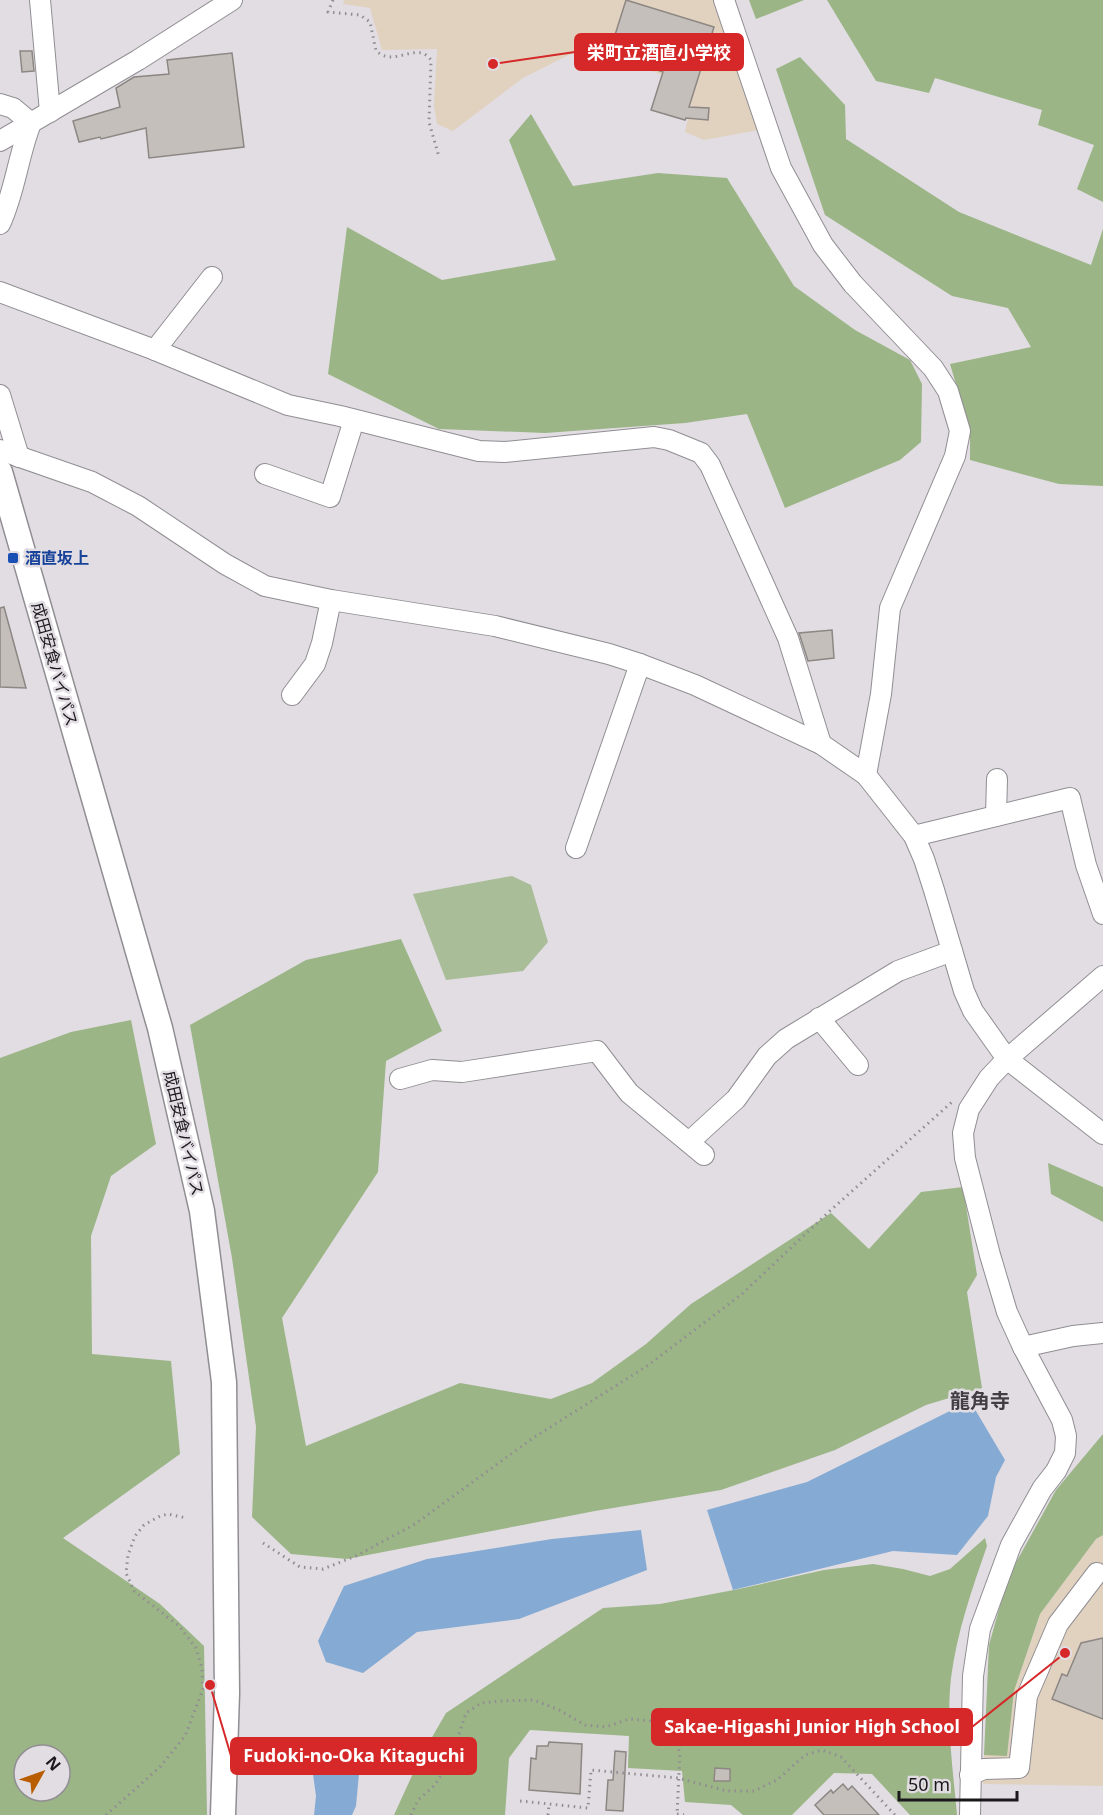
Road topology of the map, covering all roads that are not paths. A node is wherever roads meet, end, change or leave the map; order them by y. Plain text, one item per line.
1 (40, 0) edge
2 (232, 0) edge
3 (724, 0) edge
4 (0, 104) edge
5 (50, 112) junction
6 (31, 123) junction
7 (0, 141) edge
8 (0, 224) edge
9 (212, 277) dead end
10 (0, 292) edge
11 (155, 350) junction
12 (0, 395) edge
13 (354, 420) junction
14 (0, 450) edge
15 (19, 457) junction
16 (0, 472) edge
17 (265, 474) dead end
18 (331, 600) junction
19 (640, 664) junction
20 (292, 695) dead end
21 (820, 744) junction
22 (866, 775) junction
23 (996, 779) dead end
24 (996, 816) junction
25 (914, 836) junction
26 (576, 848) dead end
27 (1103, 914) edge
28 (952, 951) junction
29 (1103, 976) edge
30 (819, 1018) junction
31 (1007, 1059) junction
32 (858, 1065) dead end
33 (400, 1079) dead end
34 (1103, 1134) edge
35 (688, 1142) junction
36 (704, 1155) dead end
37 (1103, 1333) edge
38 (1023, 1347) junction
39 (1097, 1573) dead end
40 (970, 1775) junction
41 (223, 1815) edge
42 (970, 1815) edge

1 - 5 street
2 - 5 street
3 - 22 street
4 - 6 street
5 - 6 street
6 - 7 street
6 - 8 street
9 - 11 street
10 - 11 street
11 - 13 street
12 - 15 street
13 - 17 street
13 - 21 street
14 - 15 street
15 - 18 street
16 - 41 main road, 成田安食バイパス
18 - 19 street
18 - 20 street
19 - 21 street
19 - 26 street
21 - 22 street
22 - 25 street
23 - 24 street
24 - 25 street
24 - 27 street
25 - 28 street
28 - 30 street
28 - 31 street
29 - 31 street
30 - 32 street
30 - 35 street
31 - 34 street
31 - 38 street
33 - 35 street
35 - 36 street
37 - 38 street
38 - 40 street
39 - 40 street
40 - 42 street

